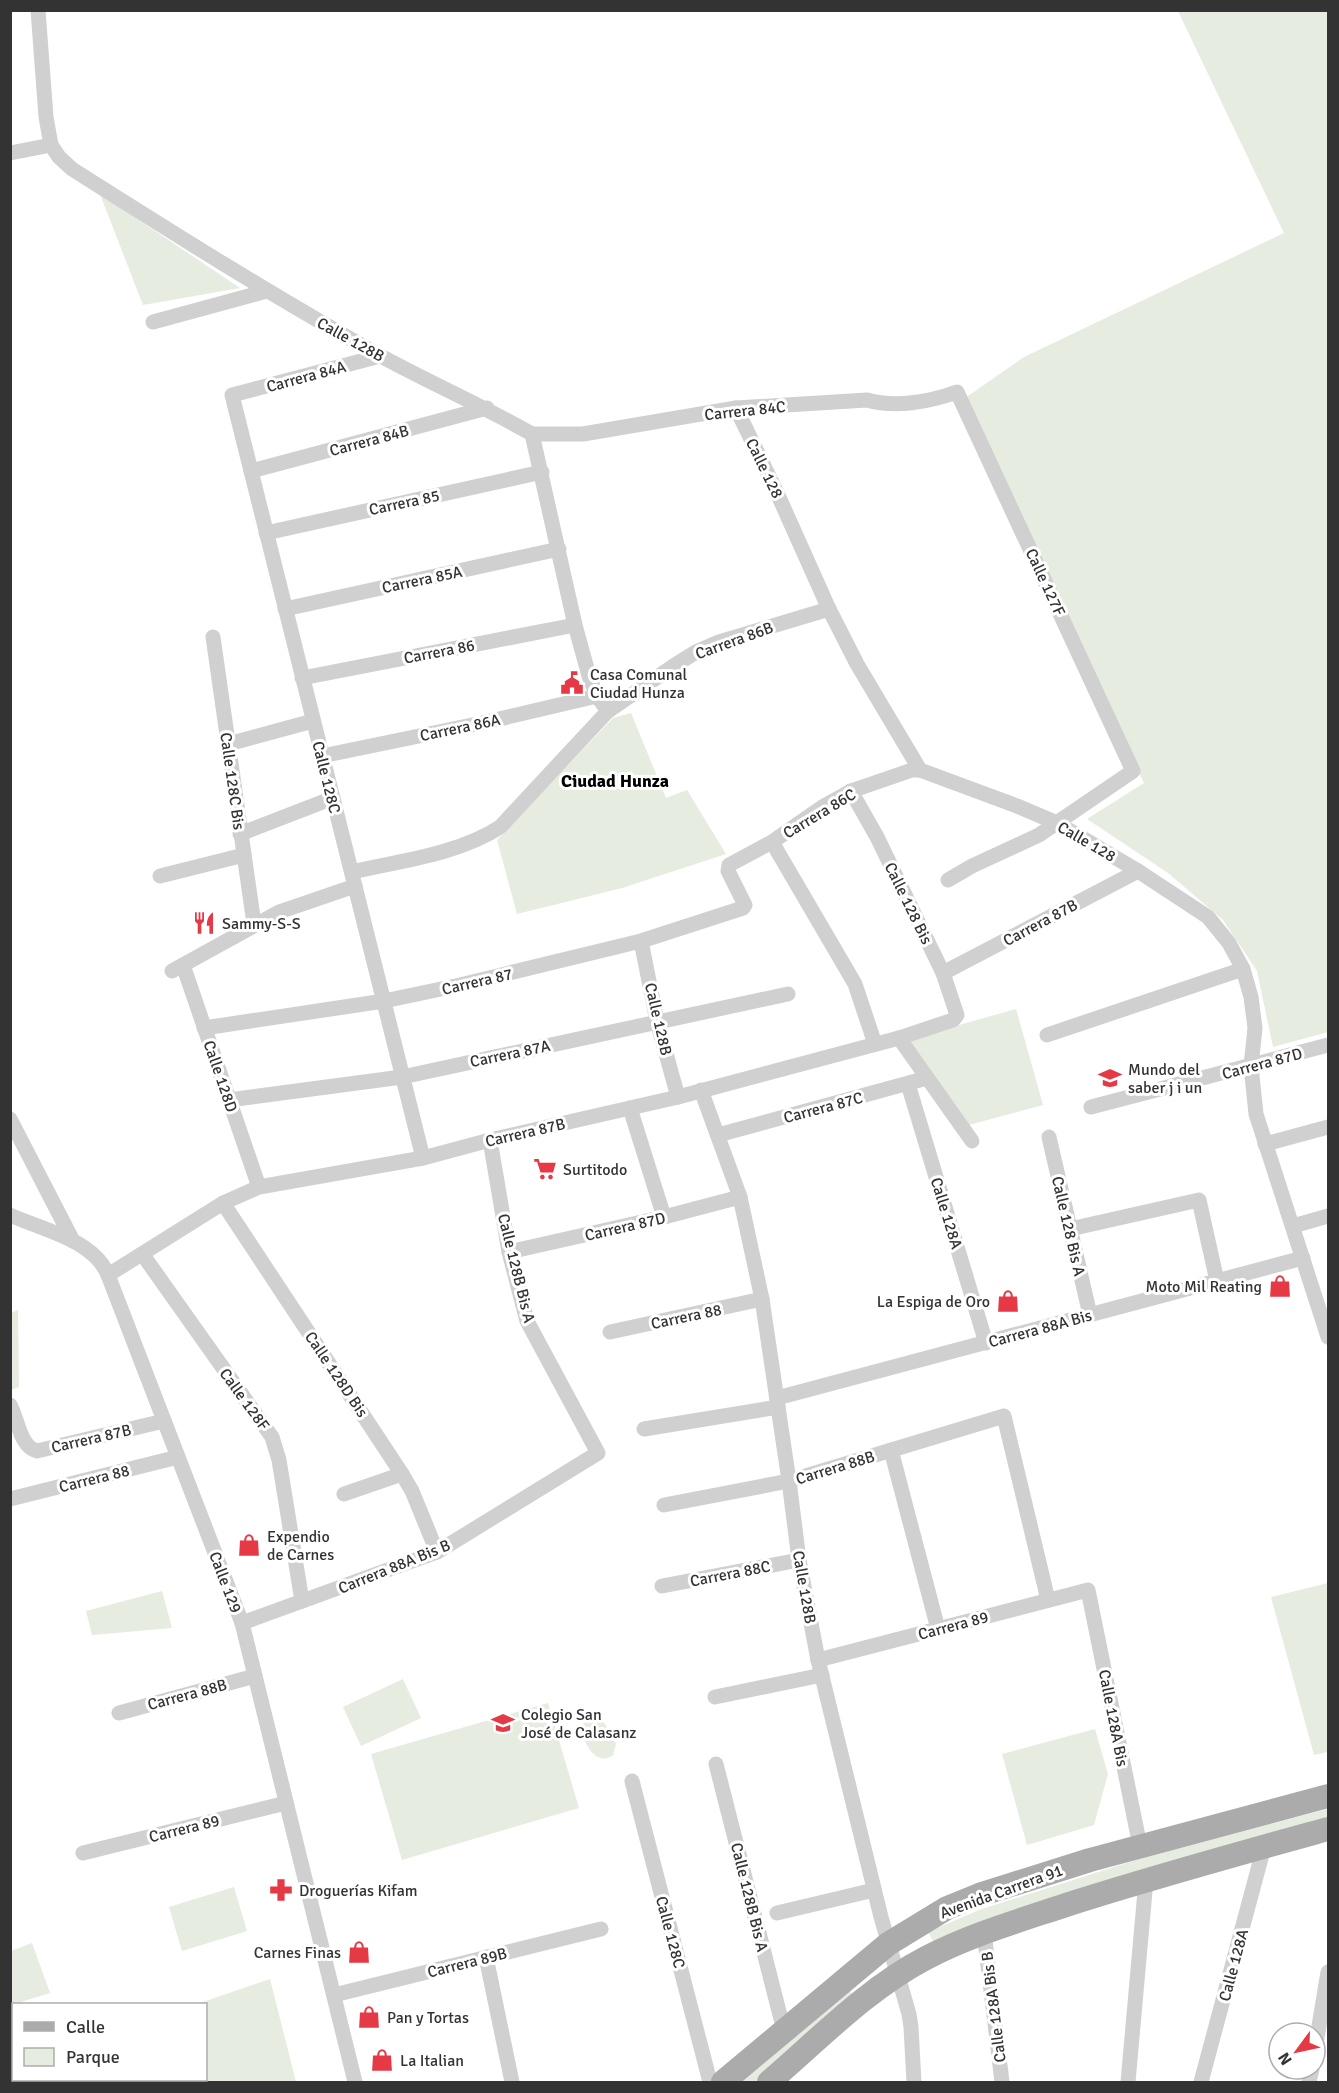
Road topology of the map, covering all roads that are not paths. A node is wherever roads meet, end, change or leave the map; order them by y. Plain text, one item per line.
1 (38, 10) edge
2 (51, 145) junction
3 (10, 153) edge
4 (267, 291) junction
5 (153, 322) dead end
6 (380, 356) junction
7 (957, 392) joint
8 (232, 395) joint
9 (487, 408) junction
10 (736, 408) junction
11 (532, 434) junction
12 (251, 471) junction
13 (542, 472) junction
14 (266, 533) junction
15 (559, 549) junction
16 (285, 609) junction
17 (829, 609) junction
18 (575, 625) junction
19 (213, 637) dead end
20 (302, 678) junction
21 (597, 696) junction
22 (608, 711) junction
23 (313, 721) junction
24 (228, 744) junction
25 (322, 756) junction
26 (920, 770) junction
27 (851, 791) junction
28 (333, 798) junction
29 (1057, 823) junction
30 (240, 834) junction
31 (772, 842) junction
32 (244, 855) junction
33 (1138, 871) junction
34 (160, 876) dead end
35 (353, 879) junction
36 (948, 880) dead end
37 (743, 908) joint
38 (254, 924) junction
39 (641, 941) junction
40 (177, 968) joint
41 (1243, 969) junction
42 (943, 973) junction
43 (788, 994) dead end
44 (384, 1001) junction
45 (955, 1018) joint
46 (657, 1021) junction
47 (204, 1028) junction
48 (1047, 1035) dead end
49 (899, 1038) junction
50 (875, 1044) junction
51 (1329, 1045) edge
52 (1251, 1066) junction
53 (402, 1077) junction
54 (927, 1078) junction
55 (908, 1084) junction
56 (701, 1090) junction
57 (678, 1097) junction
58 (229, 1100) junction
59 (1090, 1107) dead end
60 (630, 1108) junction
61 (10, 1119) edge
62 (1329, 1127) edge
63 (718, 1135) junction
64 (1049, 1137) dead end
65 (490, 1140) junction
66 (972, 1141) dead end
67 (1265, 1143) junction
68 (423, 1158) junction
69 (259, 1187) junction
70 (740, 1197) junction
71 (223, 1203) junction
72 (10, 1215) edge
73 (1329, 1216) edge
74 (664, 1217) junction
75 (1293, 1226) junction
76 (1070, 1229) junction
77 (73, 1241) junction
78 (509, 1252) junction
79 (143, 1255) junction
80 (1303, 1258) junction
81 (108, 1275) junction
82 (1216, 1281) junction
83 (762, 1299) junction
84 (1323, 1301) edge
85 (1090, 1315) junction
86 (610, 1332) dead end
87 (1329, 1337) edge
88 (986, 1342) junction
89 (778, 1402) junction
90 (10, 1405) edge
91 (164, 1421) junction
92 (644, 1429) dead end
93 (891, 1450) junction
94 (598, 1453) joint
95 (178, 1457) junction
96 (402, 1473) junction
97 (789, 1481) junction
98 (344, 1494) dead end
99 (10, 1499) edge
100 (664, 1505) dead end
101 (437, 1552) junction
102 (799, 1560) junction
103 (662, 1586) dead end
104 (1088, 1590) joint
105 (1048, 1600) junction
106 (303, 1601) junction
107 (242, 1623) junction
108 (938, 1629) junction
109 (820, 1668) junction
110 (255, 1676) junction
111 (715, 1697) dead end
112 (119, 1713) dead end
113 (716, 1764) dead end
114 (632, 1781) dead end
115 (1329, 1796) edge
116 (286, 1803) junction
117 (1329, 1829) edge
118 (1140, 1846) junction
119 (1264, 1847) junction
120 (83, 1853) dead end
121 (1146, 1880) junction
122 (874, 1890) junction
123 (777, 1913) dead end
124 (601, 1929) dead end
125 (984, 1932) junction
126 (888, 1944) junction
127 (486, 1957) junction
128 (1329, 1972) edge
129 (897, 1975) junction
130 (334, 1995) junction
131 (1320, 2021) edge
132 (784, 2031) junction
133 (779, 2078) edge
134 (355, 2082) edge
135 (512, 2082) edge
136 (710, 2082) edge
137 (723, 2082) edge
138 (914, 2082) edge
139 (1002, 2082) edge
140 (1128, 2082) edge
141 (1201, 2082) edge

1 - 2 street
2 - 3 street
2 - 4 street, Calle 128B
4 - 5 street
4 - 6 street, Calle 128B
6 - 8 street, Carrera 84A
6 - 9 street, Calle 128B
7 - 10 street, Carrera 84C
7 - 29 street, Calle 127F
8 - 12 street, Calle 128C
9 - 11 street, Calle 128B
9 - 12 street, Carrera 84B
10 - 11 street, Carrera 84C
10 - 17 street, Calle 128
11 - 13 street
12 - 14 street, Calle 128C
13 - 14 street, Carrera 85
13 - 15 street
14 - 16 street, Calle 128C
15 - 16 street, Carrera 85A
15 - 18 street
16 - 20 street, Calle 128C
17 - 22 street, Carrera 86B
17 - 26 street, Calle 128
18 - 20 street, Carrera 86
18 - 21 street
19 - 24 street, Calle 128C Bis
20 - 23 street, Calle 128C
21 - 22 street
21 - 25 street, Carrera 86A
22 - 35 street, Carrera 86B
23 - 24 street
23 - 25 street, Calle 128C
24 - 30 street, Calle 128C Bis
25 - 28 street, Calle 128C
26 - 27 street, Carrera 86C
26 - 29 street, Calle 128
27 - 31 street, Carrera 86C
27 - 42 street, Calle 128 Bis
28 - 30 street
28 - 35 street, Calle 128C
29 - 33 street, Calle 128
29 - 36 street
30 - 32 street, Calle 128C Bis
31 - 37 street, Carrera 86C
31 - 50 street
32 - 34 street
32 - 38 street, Calle 128C Bis
33 - 41 street, Calle 128
33 - 42 street, Carrera 87B
35 - 38 street, Carrera 86B
35 - 44 street, Calle 128C
37 - 39 street, Carrera 87
38 - 40 street, Carrera 86B
39 - 44 street, Carrera 87
39 - 46 street, Calle 128B
40 - 47 street, Calle 128D
41 - 48 street
41 - 52 street, Calle 128
42 - 45 street, Calle 128 Bis
43 - 46 street, Carrera 87A
44 - 47 street, Carrera 87
44 - 53 street, Calle 128C
45 - 49 street, Carrera 87B
46 - 53 street, Carrera 87A
46 - 57 street, Calle 128B
47 - 58 street, Calle 128D
49 - 50 street, Carrera 87B
49 - 54 street
50 - 56 street, Carrera 87B
51 - 52 street, Carrera 87D
52 - 59 street, Carrera 87D
52 - 67 street, Calle 128
53 - 58 street, Carrera 87A
53 - 68 street, Calle 128C
54 - 55 street, Carrera 87C
54 - 66 street
55 - 63 street, Carrera 87C
55 - 88 street, Calle 128A
56 - 57 street, Carrera 87B
56 - 63 street, Calle 128B
57 - 60 street, Carrera 87B
58 - 69 street, Calle 128D
60 - 65 street, Carrera 87B
60 - 74 street
61 - 77 street, Calle 129
62 - 67 street
63 - 70 street, Calle 128B
64 - 76 street, Calle 128 Bis A
65 - 68 street, Carrera 87B
65 - 78 street, Calle 128B Bis A
67 - 75 street, Calle 128
68 - 69 street, Carrera 87B
69 - 71 street, Carrera 87B
70 - 74 street, Carrera 87D
70 - 83 street, Calle 128B
71 - 79 street, Carrera 87B
71 - 96 street, Calle 128D Bis
72 - 77 street
73 - 75 street
74 - 78 street, Carrera 87D
75 - 80 street, Calle 128
76 - 82 street
76 - 85 street, Calle 128 Bis A
77 - 81 street, Calle 129
78 - 94 street, Calle 128B Bis A
79 - 81 street, Carrera 87B
79 - 106 street, Calle 128F
80 - 82 street, Carrera 88A Bis
80 - 84 street, Calle 128
81 - 91 street, Calle 129
82 - 85 street, Carrera 88A Bis
83 - 86 street, Carrera 88
83 - 89 street, Calle 128B
84 - 87 street, Calle 128
85 - 88 street, Carrera 88A Bis
88 - 89 street, Carrera 88A Bis
89 - 92 street, Carrera 88A Bis
89 - 97 street, Calle 128B
90 - 91 street, Carrera 87B
91 - 95 street, Calle 129
93 - 97 street, Carrera 88B
93 - 105 street, Carrera 88B
93 - 108 street
94 - 101 street, Carrera 88A Bis B
95 - 99 street, Carrera 88
95 - 107 street, Calle 129
96 - 98 street
96 - 101 street, Calle 128D Bis
97 - 100 street, Carrera 88B
97 - 102 street, Calle 128B
101 - 106 street, Carrera 88A Bis B
102 - 103 street, Carrera 88C
102 - 109 street, Calle 128B
104 - 105 street, Carrera 89
104 - 118 street, Calle 128A Bis
105 - 108 street, Carrera 89
106 - 107 street, Carrera 88A Bis B
107 - 110 street, Calle 129
108 - 109 street, Carrera 89
109 - 111 street, Carrera 89
109 - 122 street, Calle 128B
110 - 112 street, Carrera 88B
110 - 116 street, Calle 129
113 - 132 street, Calle 128B Bis A
114 - 136 street, Calle 128C
115 - 118 main road, Avenida Carrera 91
116 - 120 street, Carrera 89
116 - 130 street, Calle 129
117 - 119 main road, Avenida Carrera 91
118 - 126 main road, Avenida Carrera 91
119 - 121 main road, Avenida Carrera 91
119 - 141 street, Calle 128A
121 - 125 main road, Avenida Carrera 91
121 - 140 street
122 - 123 street
122 - 126 street, Calle 128B
124 - 127 street, Carrera 89B
125 - 129 main road, Avenida Carrera 91
125 - 139 street, Calle 128A Bis B
126 - 129 street, Calle 128B
126 - 132 main road, Avenida Carrera 91
127 - 130 street, Carrera 89B
127 - 135 street
128 - 131 street
129 - 133 main road, Avenida Carrera 91
129 - 138 street, Calle 128B
130 - 134 street, Calle 129
132 - 137 main road, Avenida Carrera 91

